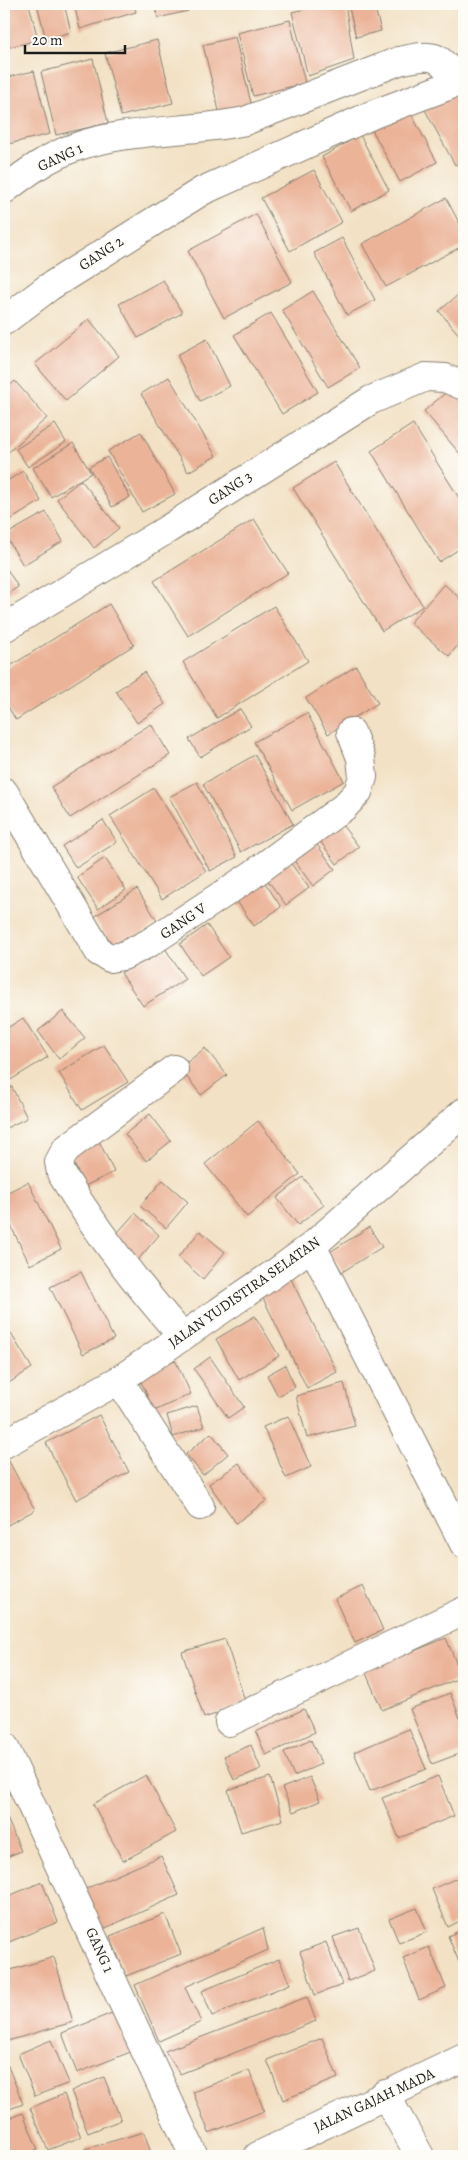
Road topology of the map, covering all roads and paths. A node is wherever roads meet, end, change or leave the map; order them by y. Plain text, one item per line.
1 (460, 81) edge
2 (4, 190) edge
3 (4, 321) edge
4 (464, 386) edge
5 (4, 628) edge
6 (351, 732) dead end
7 (4, 792) edge
8 (174, 1069) dead end
9 (464, 1112) edge
10 (312, 1246) junction
11 (182, 1336) junction
12 (119, 1380) junction
13 (4, 1444) edge
14 (200, 1506) dead end
15 (464, 1544) edge
16 (464, 1611) edge
17 (229, 1722) dead end
18 (4, 1746) edge
19 (464, 2058) edge
20 (385, 2094) junction
21 (194, 2156) edge
22 (258, 2156) edge
23 (420, 2156) edge

1 - 2 main road, GANG 1
1 - 3 main road, GANG 2
4 - 5 main road, GANG 3
6 - 7 main road, GANG V
8 - 11 main road
9 - 10 main road, JALAN YUDISTIRA SELATAN
10 - 11 main road, JALAN YUDISTIRA SELATAN
10 - 15 main road
11 - 12 main road, JALAN YUDISTIRA SELATAN
12 - 13 main road, JALAN YUDISTIRA SELATAN
12 - 14 main road
16 - 17 main road
18 - 21 main road, GANG 1
19 - 20 main road, JALAN GAJAH MADA
20 - 22 main road, JALAN GAJAH MADA
20 - 23 main road

